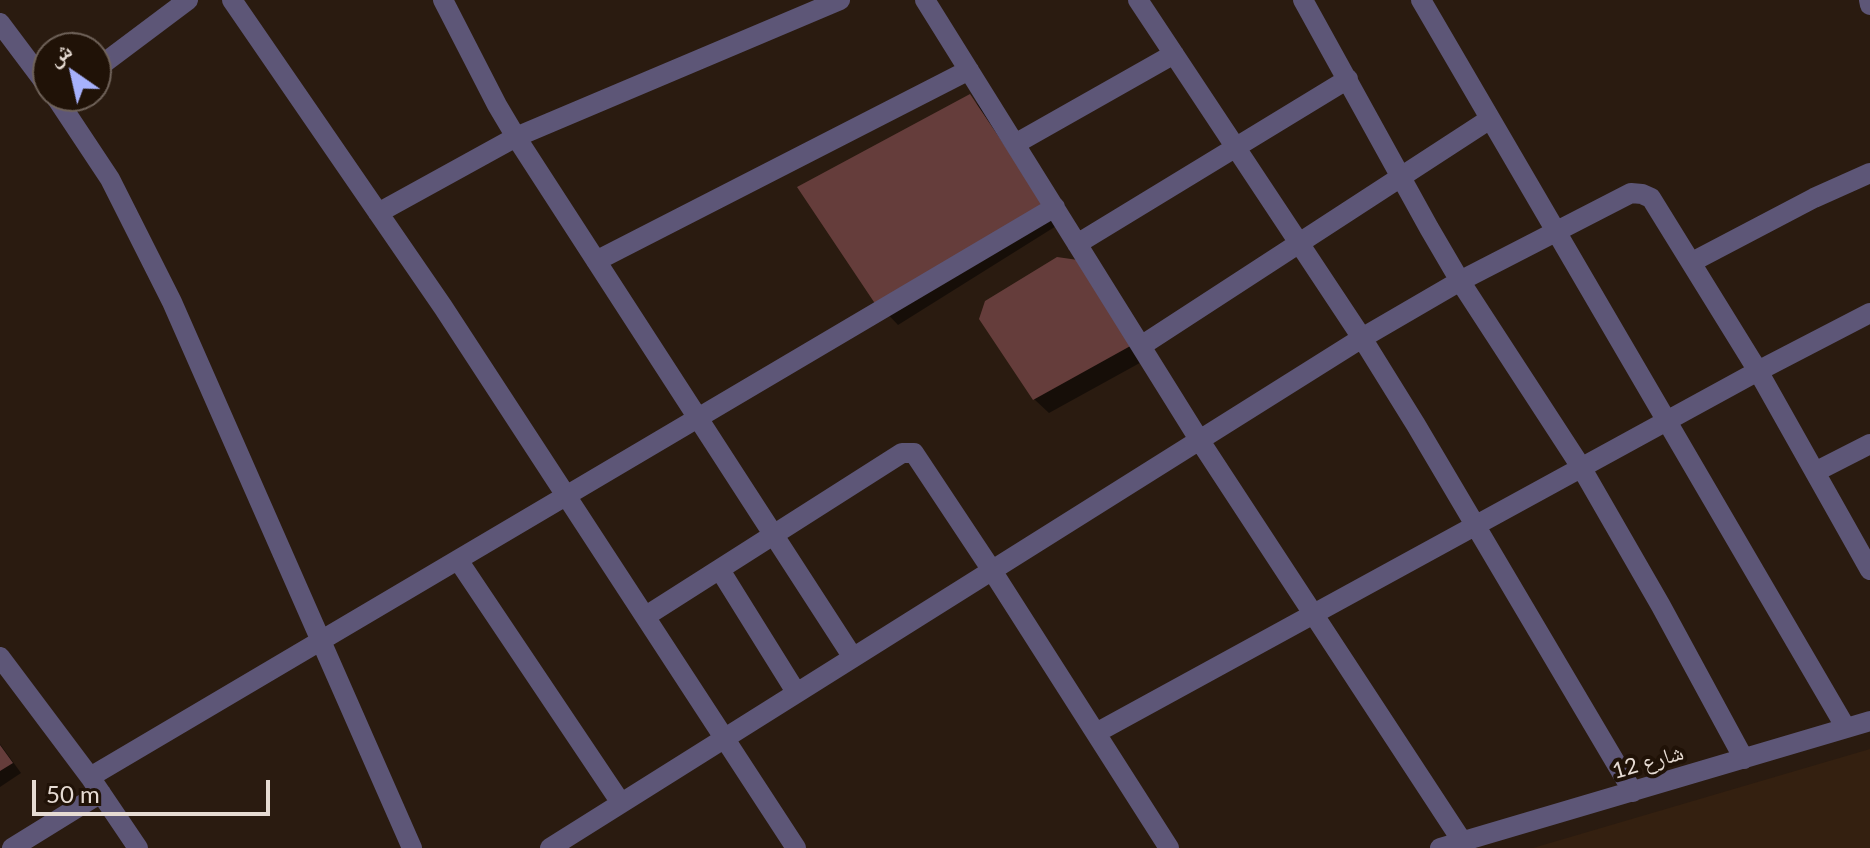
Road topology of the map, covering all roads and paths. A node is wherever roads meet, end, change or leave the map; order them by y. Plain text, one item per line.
1 (188, 0) edge
2 (232, 0) edge
3 (443, 0) edge
4 (840, 0) edge
5 (925, 0) edge
6 (1138, 0) edge
7 (1303, 0) edge
8 (1421, 0) edge
9 (0, 23) edge
10 (1174, 54) junction
11 (112, 57) edge
12 (32, 64) edge
13 (969, 70) junction
14 (1348, 79) junction
15 (67, 112) edge
16 (1490, 119) junction
17 (516, 137) junction
18 (1015, 144) junction
19 (1236, 148) junction
20 (1870, 173) edge
21 (1400, 177) junction
22 (1055, 207) junction
23 (378, 213) junction
24 (1556, 231) junction
25 (1299, 243) junction
26 (1077, 244) junction
27 (596, 261) junction
28 (1692, 262) junction
29 (1460, 281) junction
30 (1870, 313) edge
31 (1362, 338) junction
32 (1141, 346) junction
33 (1758, 371) junction
34 (698, 417) junction
35 (1667, 420) junction
36 (1200, 441) junction
37 (1870, 444) edge
38 (1581, 467) junction
39 (1815, 472) junction
40 (567, 495) junction
41 (1476, 524) junction
42 (774, 535) junction
43 (458, 560) junction
44 (991, 569) junction
45 (720, 570) junction
46 (1870, 570) edge
47 (1313, 614) junction
48 (646, 616) junction
49 (320, 641) junction
50 (852, 656) junction
51 (0, 657) edge
52 (796, 692) junction
53 (1870, 721) edge
54 (1846, 728) junction
55 (1096, 733) junction
56 (726, 737) junction
57 (1744, 759) junction
58 (95, 785) junction
59 (1633, 792) junction
60 (621, 803) junction
61 (1462, 841) junction
62 (12, 848) edge
63 (138, 848) edge
64 (412, 848) edge
65 (550, 848) edge
66 (796, 848) edge
67 (1169, 848) edge
68 (1440, 848) edge

1 - 11 street
2 - 23 street
3 - 17 street
4 - 17 street
5 - 13 street
6 - 10 street
7 - 14 street
8 - 16 street
9 - 12 street
10 - 18 street
10 - 19 street
13 - 18 street
13 - 27 street
14 - 19 street
14 - 21 street
15 - 49 street
16 - 21 street
16 - 24 street
17 - 23 street
17 - 27 street
18 - 22 street
19 - 25 street
19 - 26 street
20 - 28 street
21 - 25 street
21 - 29 street
22 - 26 street
22 - 34 street
23 - 40 street
24 - 28 street
24 - 29 street
24 - 35 street
25 - 31 street
25 - 32 street
26 - 32 street
27 - 34 street
28 - 33 street
29 - 31 street
29 - 38 street
30 - 33 street
31 - 36 street
31 - 41 street
32 - 36 street
33 - 35 street
33 - 39 street
34 - 40 street
34 - 42 street
35 - 38 street
35 - 54 street
36 - 44 street
36 - 47 street
37 - 39 street
38 - 41 street
38 - 57 street
39 - 46 street
40 - 43 street
40 - 48 street
41 - 47 street
41 - 59 street
42 - 44 street
42 - 45 street
42 - 50 street
43 - 49 street
43 - 60 street
44 - 50 street
44 - 55 street
45 - 48 street
45 - 52 street
47 - 55 street
47 - 61 street
48 - 56 street
49 - 58 street
49 - 64 street
50 - 52 street
51 - 58 street
52 - 56 street
53 - 54 street, شارع 12
54 - 57 street, شارع 12
55 - 67 street
56 - 60 street
56 - 66 street
57 - 59 street, شارع 12
58 - 62 street
58 - 63 street
59 - 61 street, شارع 12
60 - 65 street
61 - 68 street, شارع 12

